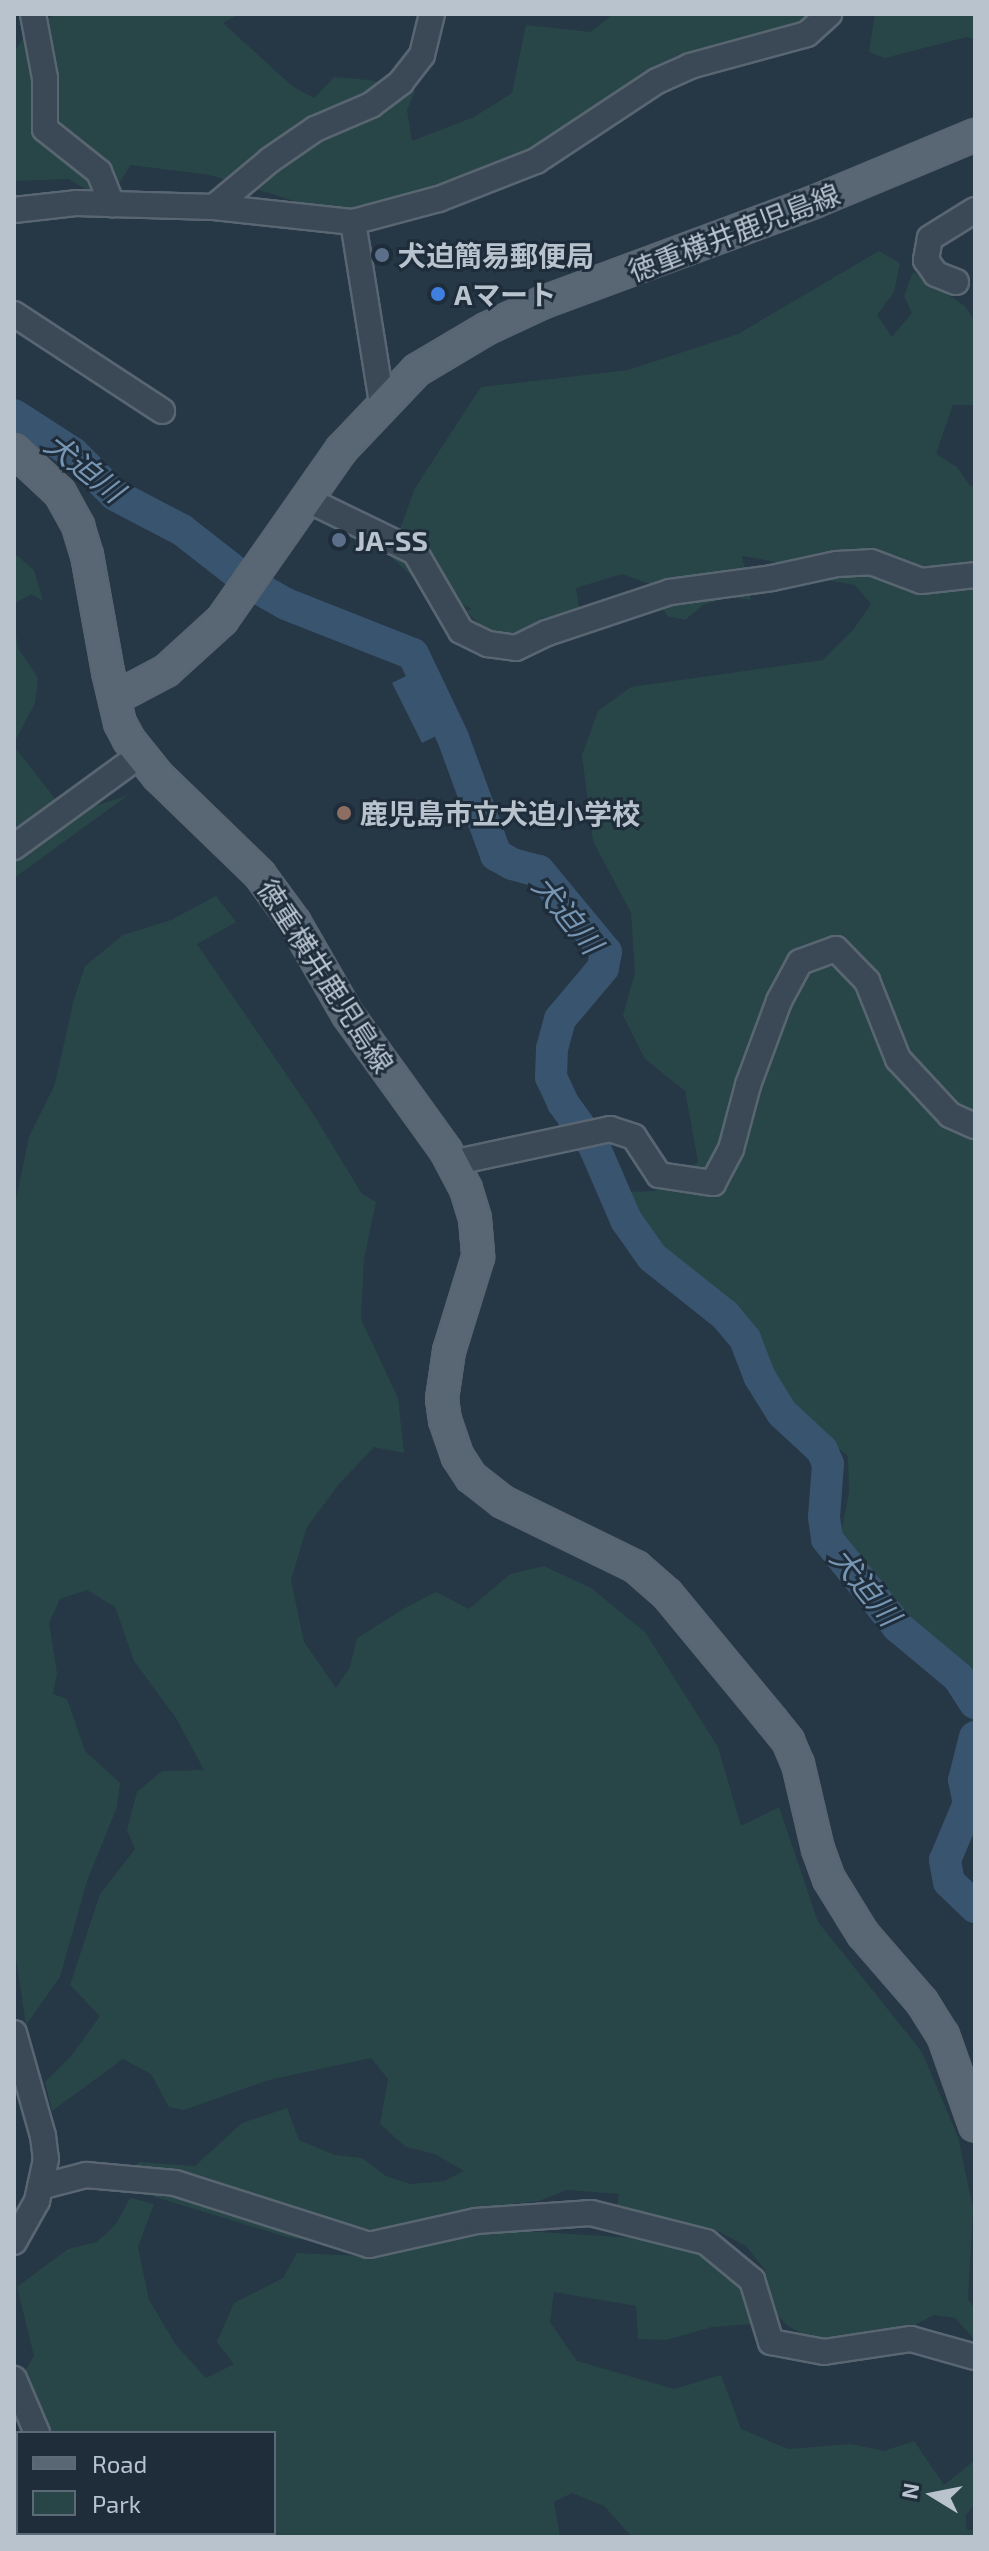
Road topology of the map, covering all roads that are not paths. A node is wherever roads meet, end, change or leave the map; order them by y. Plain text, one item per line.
1 (33, 14) edge
2 (432, 14) edge
3 (829, 14) edge
4 (975, 135) edge
5 (112, 204) junction
6 (214, 207) junction
7 (14, 210) edge
8 (975, 210) edge
9 (353, 222) junction
10 (956, 282) dead end
11 (14, 314) edge
12 (382, 404) junction
13 (162, 411) dead end
14 (14, 450) edge
15 (306, 499) junction
16 (975, 575) edge
17 (115, 698) junction
18 (140, 755) junction
19 (14, 847) edge
20 (975, 1126) edge
21 (452, 1163) junction
22 (14, 2033) edge
23 (975, 2126) edge
24 (40, 2187) junction
25 (14, 2242) edge
26 (975, 2357) edge
27 (14, 2379) edge
28 (36, 2431) edge

1 - 5 street
2 - 6 street
3 - 9 street
4 - 12 main road, 徳重横井鹿児島線
5 - 6 street
5 - 7 street
6 - 9 street
8 - 10 street
9 - 12 street
11 - 13 street
12 - 15 main road, 徳重横井鹿児島線
14 - 17 main road
15 - 16 street
15 - 17 main road, 徳重横井鹿児島線
17 - 18 main road, 徳重横井鹿児島線
18 - 19 street
18 - 21 main road, 徳重横井鹿児島線
20 - 21 street
21 - 23 main road, 徳重横井鹿児島線
22 - 24 street
24 - 25 street
24 - 26 street
27 - 28 street

